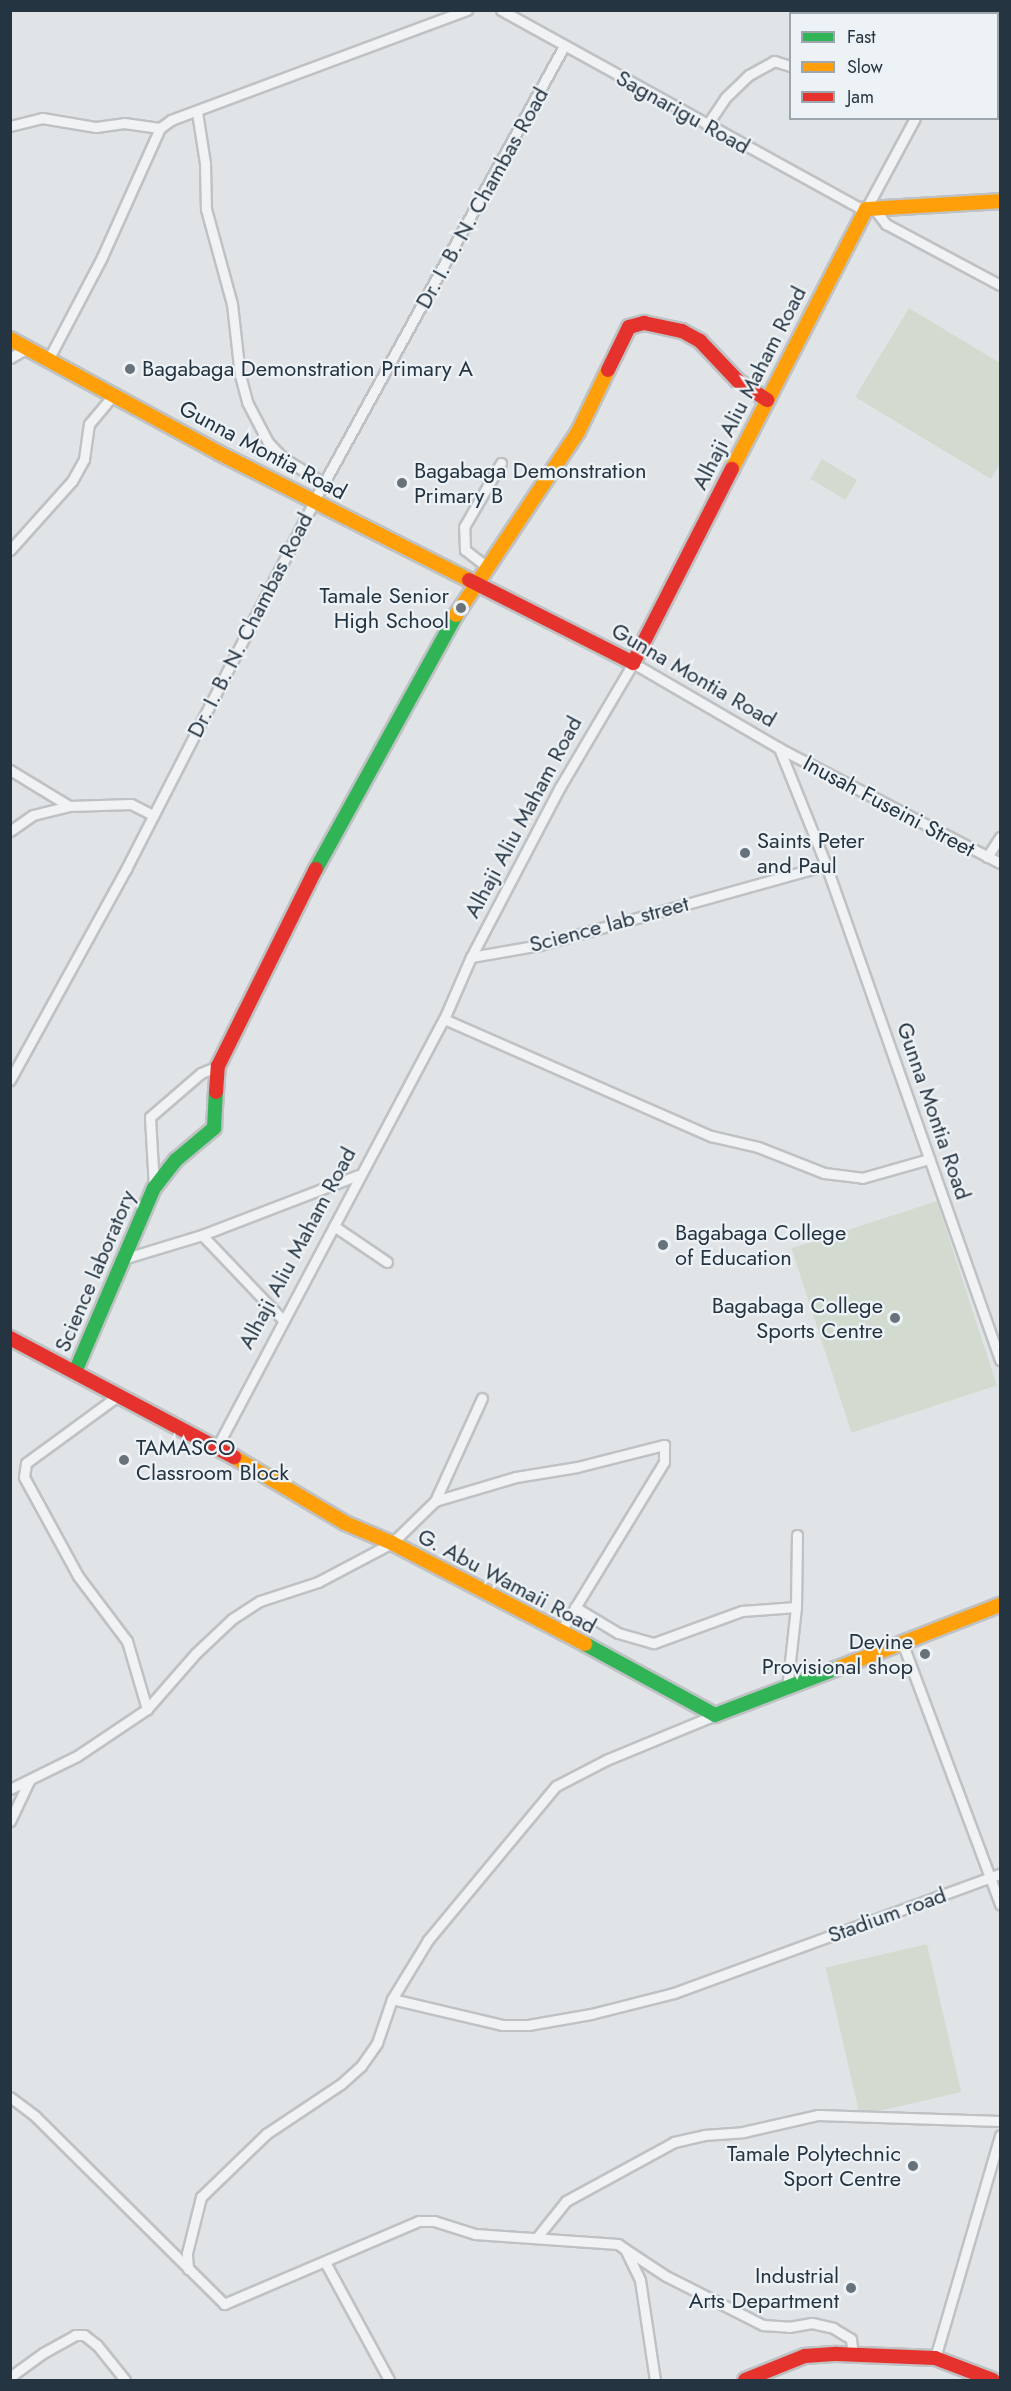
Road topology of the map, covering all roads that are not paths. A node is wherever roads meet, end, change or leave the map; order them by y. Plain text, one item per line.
1 (467, 10) edge
2 (501, 10) edge
3 (564, 46) junction
4 (789, 66) edge
5 (197, 112) junction
6 (914, 120) edge
7 (707, 125) junction
8 (10, 126) edge
9 (160, 128) junction
10 (1000, 201) edge
11 (871, 209) junction
12 (1000, 285) edge
13 (10, 339) edge
14 (27, 348) junction
15 (10, 358) edge
16 (48, 360) junction
17 (114, 394) junction
18 (767, 400) junction
19 (501, 463) dead end
20 (324, 483) junction
21 (314, 501) junction
22 (10, 550) edge
23 (487, 567) junction
24 (474, 583) junction
25 (633, 663) junction
26 (779, 748) junction
27 (10, 770) edge
28 (69, 806) junction
29 (153, 815) junction
30 (10, 831) edge
31 (1000, 837) edge
32 (987, 857) junction
33 (1000, 863) edge
34 (826, 865) junction
35 (471, 957) junction
36 (444, 1019) junction
37 (218, 1066) junction
38 (10, 1080) edge
39 (929, 1159) junction
40 (358, 1175) junction
41 (154, 1188) junction
42 (334, 1226) junction
43 (202, 1235) junction
44 (122, 1259) junction
45 (387, 1262) dead end
46 (282, 1319) junction
47 (10, 1338) edge
48 (1000, 1360) edge
49 (75, 1372) junction
50 (119, 1395) junction
51 (482, 1398) dead end
52 (217, 1446) junction
53 (435, 1501) junction
54 (797, 1535) dead end
55 (392, 1543) junction
56 (1000, 1605) edge
57 (575, 1607) junction
58 (796, 1607) junction
59 (561, 1631) junction
60 (902, 1642) junction
61 (787, 1688) junction
62 (147, 1709) junction
63 (715, 1715) junction
64 (28, 1781) junction
65 (10, 1789) edge
66 (10, 1821) edge
67 (996, 1876) edge
68 (1000, 1904) edge
69 (392, 1999) junction
70 (10, 2097) edge
71 (1000, 2121) edge
72 (1000, 2135) edge
73 (538, 2236) junction
74 (625, 2249) junction
75 (325, 2262) junction
76 (188, 2269) junction
77 (853, 2355) junction
78 (935, 2358) junction
79 (10, 2377) edge
80 (125, 2380) edge
81 (389, 2380) edge
82 (655, 2380) edge
83 (745, 2380) edge
84 (993, 2380) edge

1 - 5 street
2 - 3 street, Sagnarigu Road
3 - 7 street, Sagnarigu Road
3 - 20 street, Dr. I. B. N. Chambas Road
4 - 7 street
5 - 9 street
5 - 20 street
6 - 11 street
7 - 11 street, Sagnarigu Road
8 - 9 street
9 - 16 street
10 - 11 street
11 - 12 street, Sagnarigu Road
11 - 18 street, Alhaji Aliu Maham Road
13 - 14 street, Gunna Montia Road
14 - 15 street
14 - 16 street, Gunna Montia Road
16 - 17 street, Gunna Montia Road
17 - 21 street, Gunna Montia Road
17 - 22 street
18 - 23 street
18 - 25 street, Alhaji Aliu Maham Road
19 - 23 street
20 - 21 street, Dr. I. B. N. Chambas Road
21 - 24 street, Gunna Montia Road
21 - 29 street, Dr. I. B. N. Chambas Road
23 - 24 street
24 - 25 street, Gunna Montia Road
24 - 37 street
25 - 26 street, Gunna Montia Road
25 - 35 street, Alhaji Aliu Maham Road
26 - 32 street, Inusah Fuseini Street
26 - 34 street, Gunna Montia Road
27 - 28 street
28 - 29 street
28 - 30 street
29 - 38 street, Dr. I. B. N. Chambas Road
31 - 32 street
32 - 33 street, Inusah Fuseini Street
34 - 35 street, Science lab street
34 - 39 street, Gunna Montia Road
35 - 36 street, Alhaji Aliu Maham Road
36 - 39 street
36 - 40 street, Alhaji Aliu Maham Road
37 - 41 street, Science laboratory
37 - 41 street
39 - 48 street, Gunna Montia Road
40 - 42 street, Alhaji Aliu Maham Road
40 - 43 street
41 - 44 street, Science laboratory
42 - 45 street
42 - 46 street, Alhaji Aliu Maham Road
43 - 44 street
43 - 46 street
44 - 49 street, Science laboratory
46 - 52 street, Alhaji Aliu Maham Road
47 - 49 street, G. Abu Wamaii Road
49 - 50 street, G. Abu Wamaii Road
50 - 52 street, G. Abu Wamaii Road
50 - 62 street
51 - 53 street
52 - 55 street, G. Abu Wamaii Road
53 - 55 street
53 - 57 street
54 - 58 street
55 - 59 street, G. Abu Wamaii Road
55 - 62 street
56 - 60 street
57 - 58 street
57 - 59 street
58 - 61 street
59 - 63 street, G. Abu Wamaii Road
60 - 61 street
60 - 67 street
61 - 63 street
62 - 64 street
63 - 69 street
64 - 65 street
64 - 66 street
67 - 68 street
67 - 69 street, Stadium road
69 - 76 street
70 - 76 street
71 - 73 street
72 - 78 street
73 - 74 street
73 - 75 street
74 - 77 street
74 - 82 street
75 - 76 street
75 - 81 street
77 - 78 street
77 - 83 street
78 - 84 street
79 - 80 street

